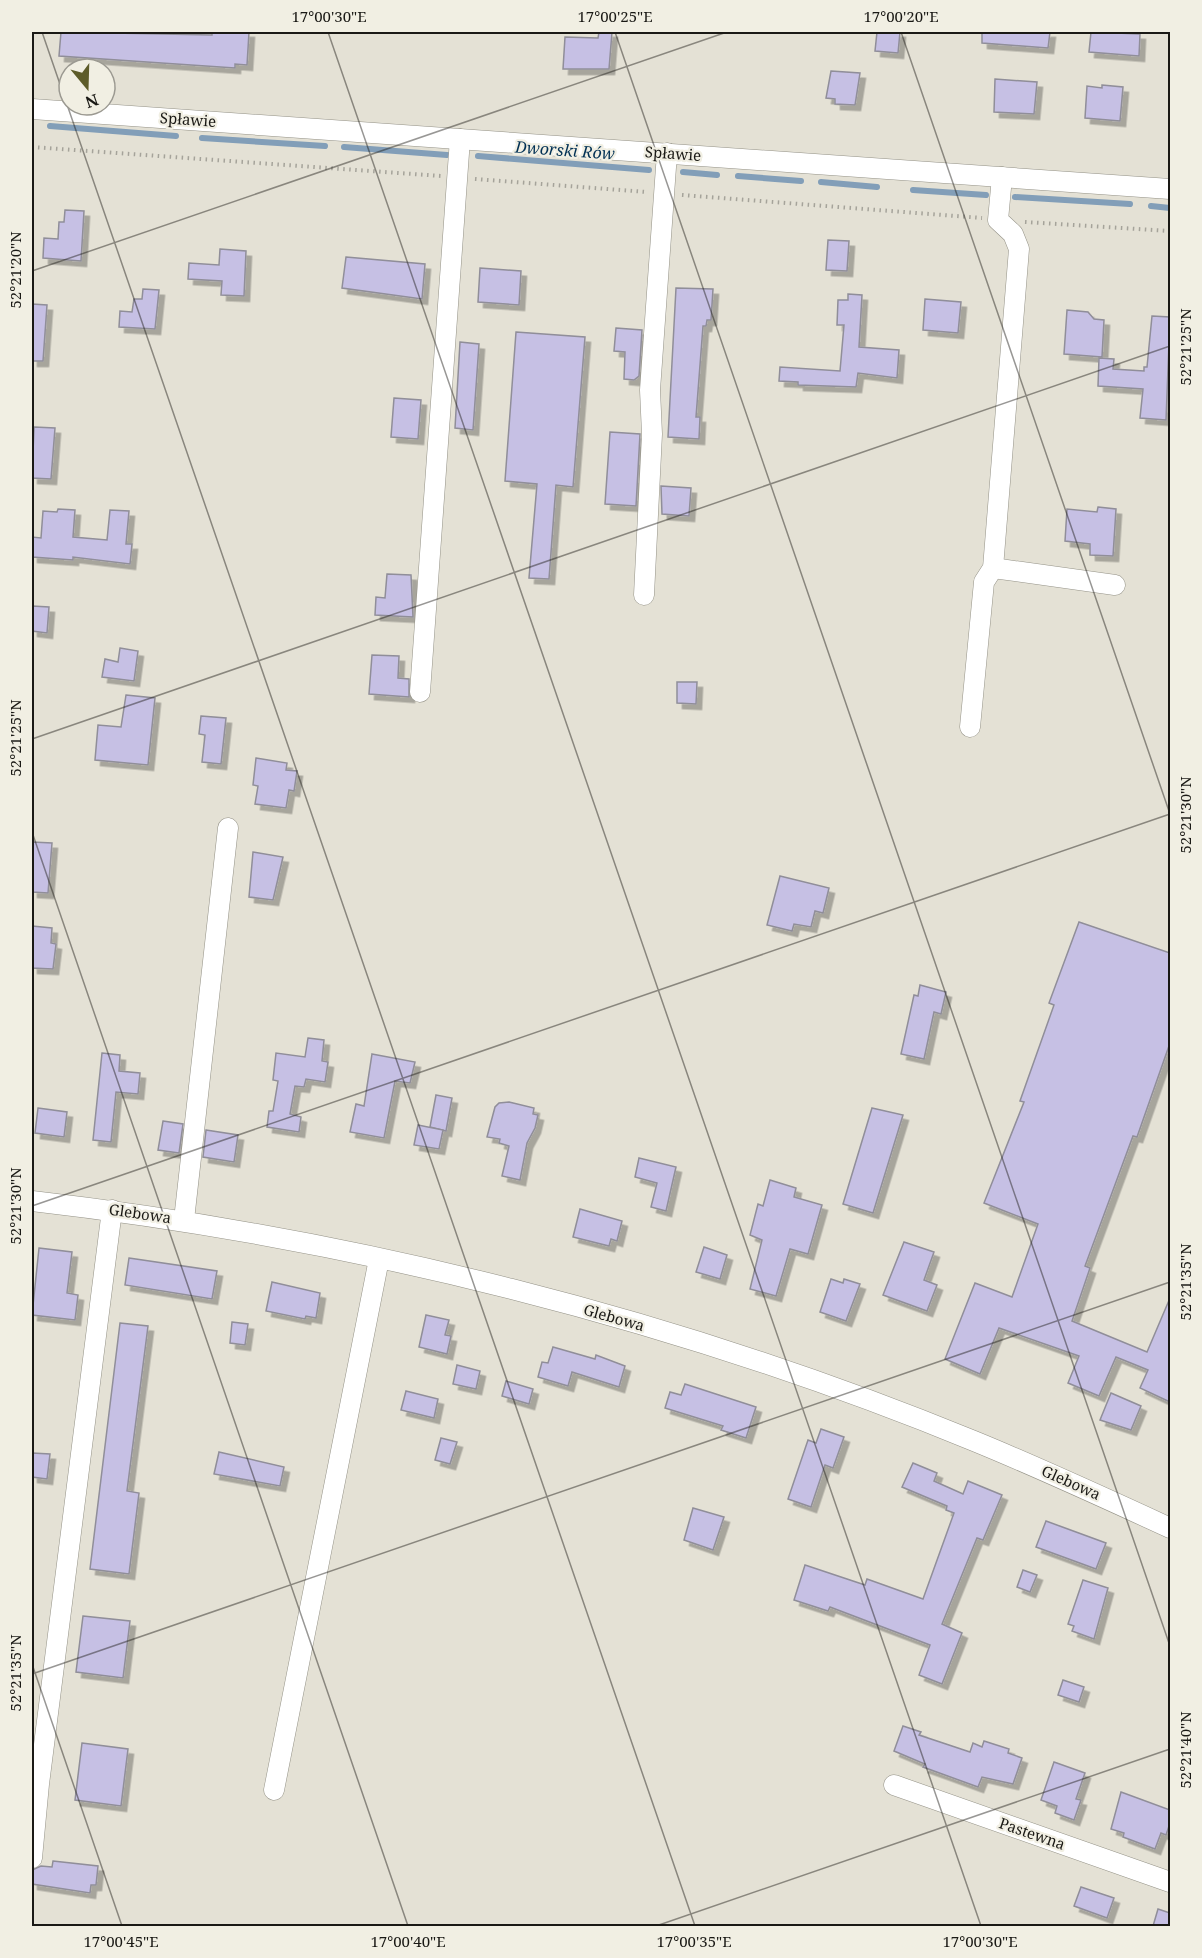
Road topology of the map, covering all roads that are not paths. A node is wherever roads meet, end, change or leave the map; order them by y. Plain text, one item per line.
1 (32, 109) edge
2 (460, 139) junction
3 (667, 153) junction
4 (1002, 177) junction
5 (1170, 189) edge
6 (993, 568) junction
7 (1115, 585) dead end
8 (644, 595) dead end
9 (420, 692) dead end
10 (970, 728) dead end
11 (228, 828) dead end
12 (32, 1201) edge
13 (112, 1210) junction
14 (184, 1220) junction
15 (379, 1259) junction
16 (1170, 1528) edge
17 (894, 1785) dead end
18 (274, 1790) dead end
19 (32, 1858) edge
20 (1170, 1882) edge

1 - 2 street, Spławie
2 - 3 street, Spławie
2 - 9 street
3 - 4 street, Spławie
3 - 8 street
4 - 5 street, Spławie
4 - 6 street
6 - 7 street
6 - 10 street
11 - 14 street
12 - 13 street, Glebowa
13 - 14 street, Glebowa
13 - 19 street
14 - 15 street, Glebowa
15 - 16 street, Glebowa
15 - 18 street
17 - 20 street, Pastewna

